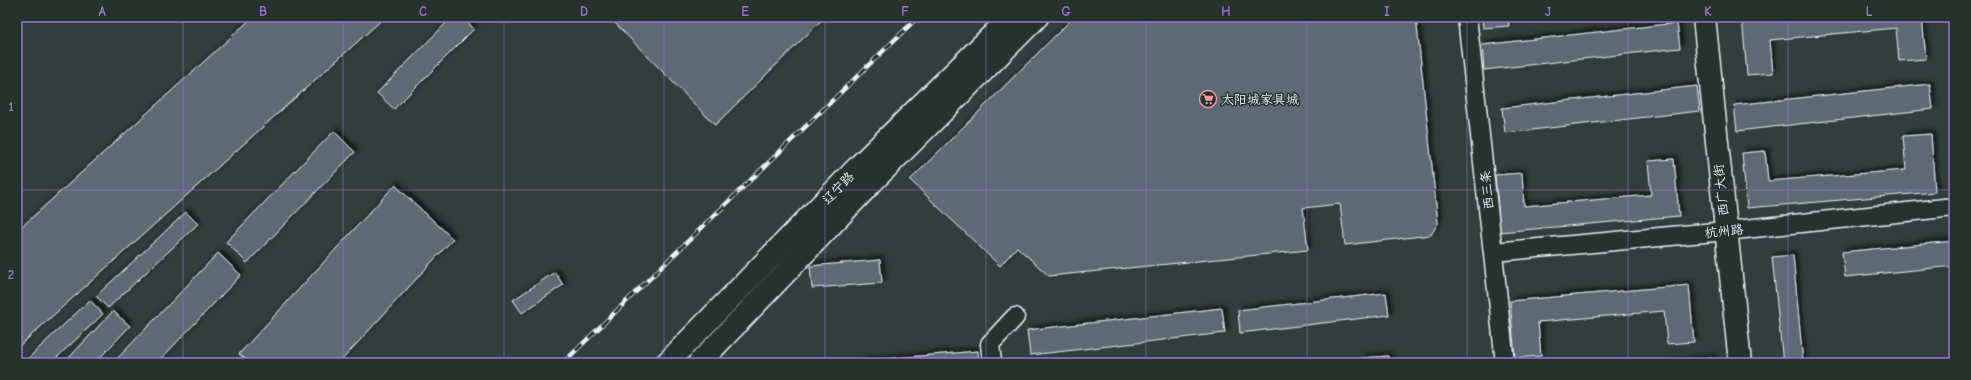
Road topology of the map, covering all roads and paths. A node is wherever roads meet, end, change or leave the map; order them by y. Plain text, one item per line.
1 (1011, 17) edge
2 (1037, 17) edge
3 (1467, 17) edge
4 (1704, 17) edge
5 (1719, 17) edge
6 (1954, 207) edge
7 (1733, 230) junction
8 (1494, 252) junction
9 (1015, 317) dead end
10 (668, 363) edge
11 (699, 363) edge
12 (992, 363) edge
13 (1505, 363) edge
14 (1740, 363) edge
15 (1753, 363) edge

1 - 10 main road, 辽宁路
2 - 11 main road, 辽宁路
3 - 8 street, 西三条
4 - 7 main road, 西广大街
5 - 7 main road
6 - 7 street, 杭州路
7 - 8 street, 杭州路
7 - 14 main road, 西广大街
7 - 15 main road
8 - 13 street, 西三条
9 - 12 street

